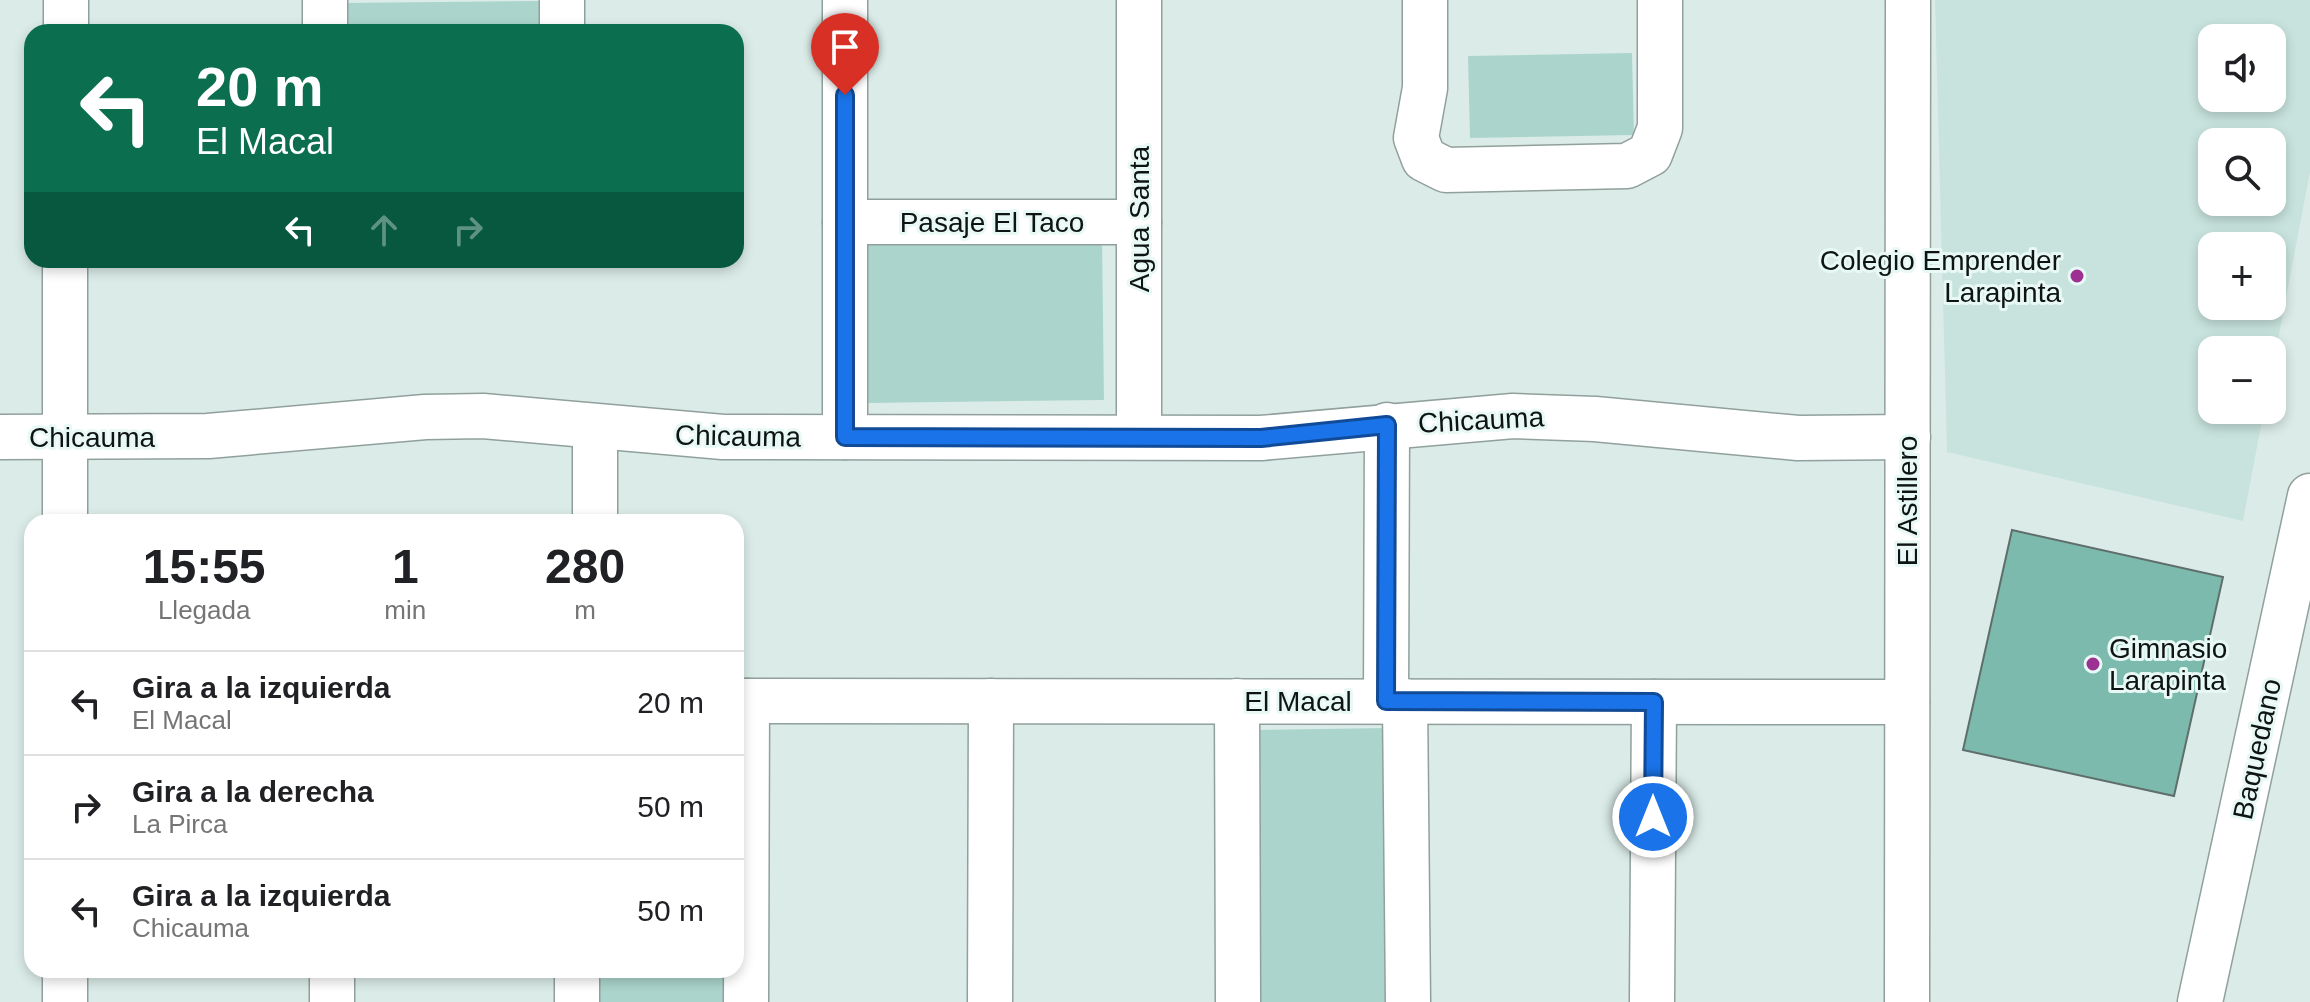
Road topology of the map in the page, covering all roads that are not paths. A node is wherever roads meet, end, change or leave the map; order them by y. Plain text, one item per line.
1 (66, 0) edge
2 (325, 0) edge
3 (562, 0) edge
4 (845, 0) edge
5 (1139, 0) edge
6 (1425, 0) edge
7 (1660, 0) edge
8 (1908, 0) edge
9 (66, 24) edge
10 (325, 24) edge
11 (562, 24) edge
12 (845, 222) junction
13 (1139, 222) junction
14 (65, 268) edge
15 (1387, 425) junction
16 (595, 427) junction
17 (0, 437) edge
18 (65, 437) junction
19 (845, 437) junction
20 (1139, 437) junction
21 (1908, 437) junction
22 (2310, 496) edge
23 (65, 514) edge
24 (595, 514) edge
25 (744, 701) edge
26 (991, 701) junction
27 (1237, 701) junction
28 (1396, 701) junction
29 (1654, 702) junction
30 (1907, 702) junction
31 (744, 882) edge
32 (65, 978) edge
33 (332, 978) edge
34 (577, 978) edge
35 (65, 1002) edge
36 (332, 1002) edge
37 (577, 1002) edge
38 (746, 1002) edge
39 (990, 1002) edge
40 (1238, 1002) edge
41 (1408, 1002) edge
42 (1652, 1002) edge
43 (1907, 1002) edge
44 (2200, 1002) edge

1 - 9 street
2 - 10 street
3 - 11 street
4 - 12 street
5 - 13 street, Agua Santa
6 - 7 street
8 - 21 street, El Astillero
12 - 13 street, Pasaje El Taco
12 - 19 street
13 - 20 street, Agua Santa
14 - 18 street
15 - 20 street, Chicauma
15 - 21 street, Chicauma
15 - 28 street
16 - 18 street, Chicauma
16 - 19 street, Chicauma
16 - 24 street
17 - 18 street, Chicauma
18 - 23 street
19 - 20 street, Chicauma
21 - 30 street, El Astillero
22 - 44 street, Baquedano
25 - 26 street, El Macal
26 - 27 street, El Macal
26 - 39 street
27 - 28 street, El Macal
27 - 40 street
28 - 29 street, El Macal
28 - 41 street
29 - 30 street, El Macal
29 - 42 street
30 - 43 street, El Astillero
31 - 38 street
32 - 35 street
33 - 36 street
34 - 37 street

